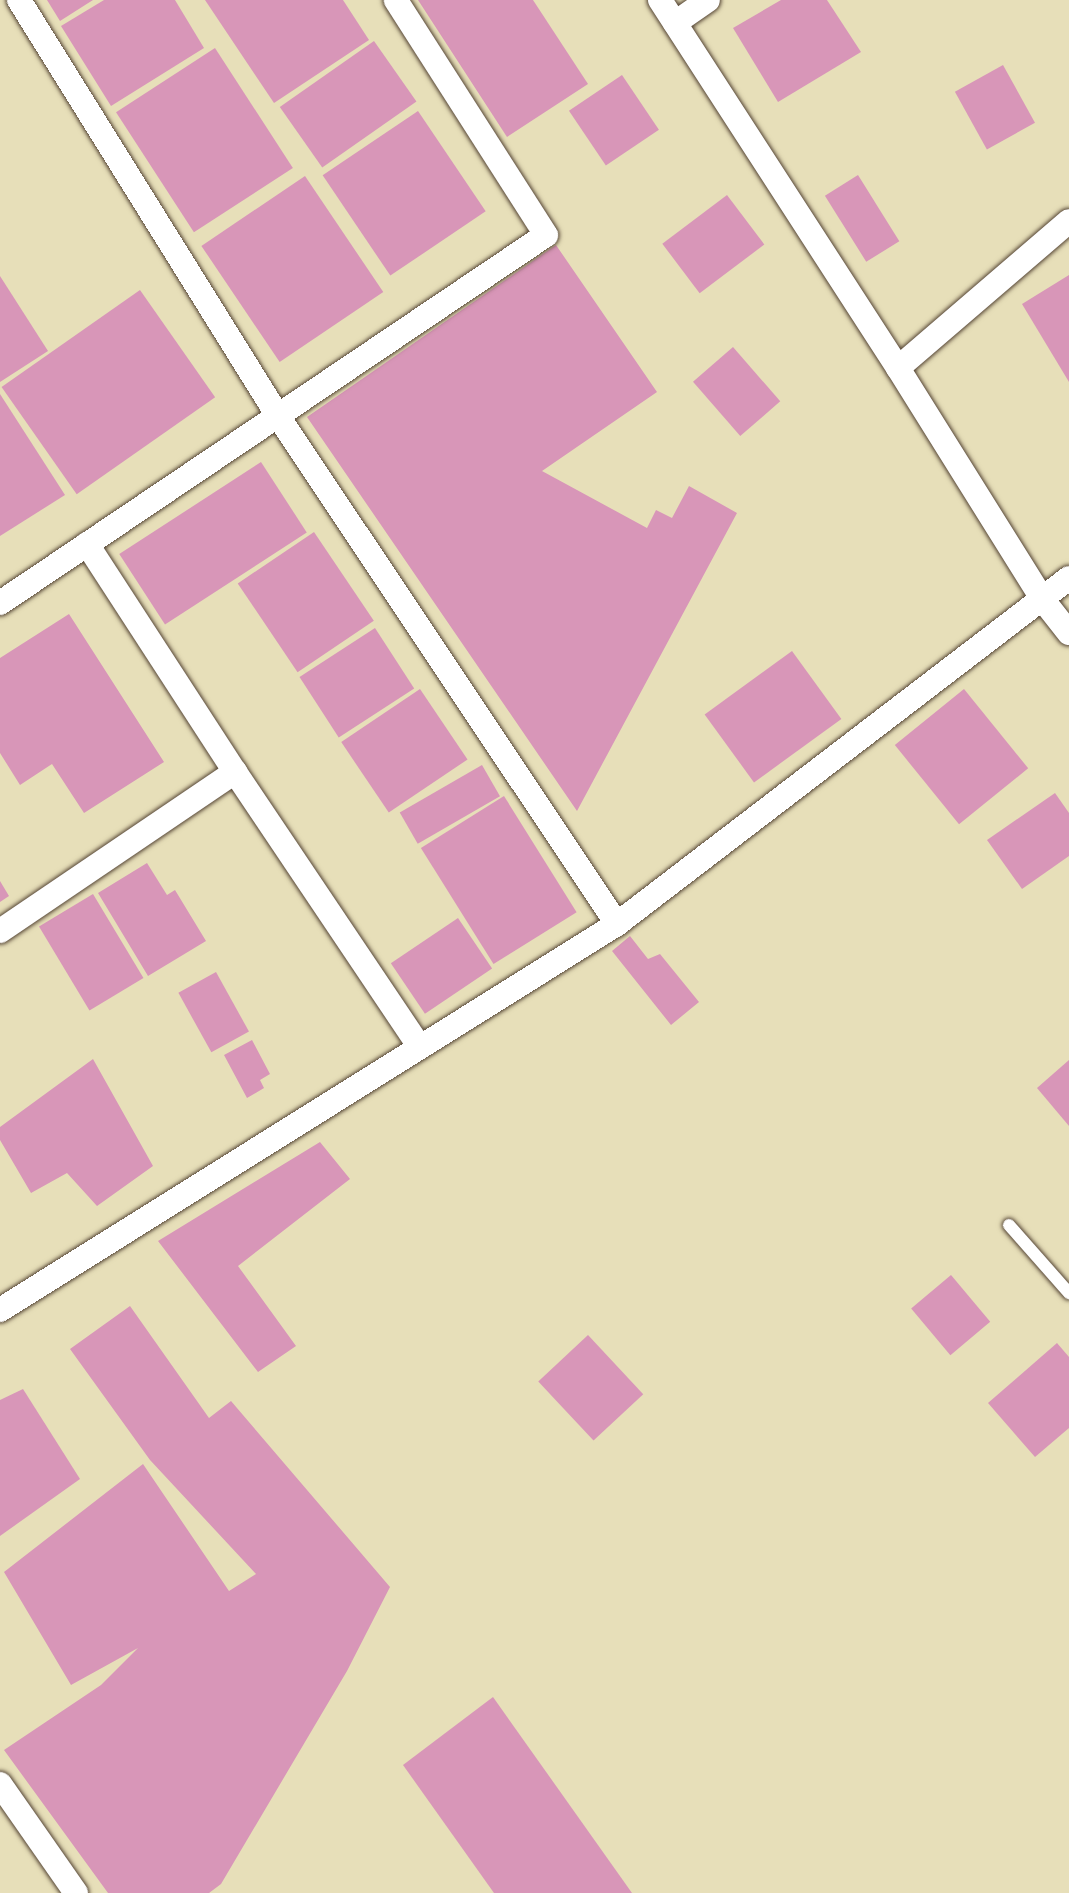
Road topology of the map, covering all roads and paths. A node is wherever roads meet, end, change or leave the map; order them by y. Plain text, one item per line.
1 (19, 0) edge
2 (396, 0) edge
3 (660, 0) edge
4 (708, 0) edge
5 (675, 23) junction
6 (1069, 220) edge
7 (898, 368) junction
8 (278, 416) junction
9 (87, 544) junction
10 (1069, 578) edge
11 (1043, 600) junction
12 (0, 603) edge
13 (1069, 633) edge
14 (235, 772) junction
15 (617, 924) junction
16 (0, 931) edge
17 (420, 1047) junction
18 (1009, 1225) dead end
19 (1069, 1293) edge
20 (3, 1301) edge
21 (0, 1784) edge
22 (76, 1893) edge

1 - 8 street
2 - 8 street
3 - 5 street
4 - 5 street
5 - 7 street
6 - 7 street
7 - 11 street
8 - 9 street
8 - 15 street
9 - 12 street
9 - 14 street
10 - 11 street
11 - 13 street
11 - 15 street
14 - 16 street
14 - 17 street
15 - 17 street
17 - 20 street
18 - 19 lane
21 - 22 street

